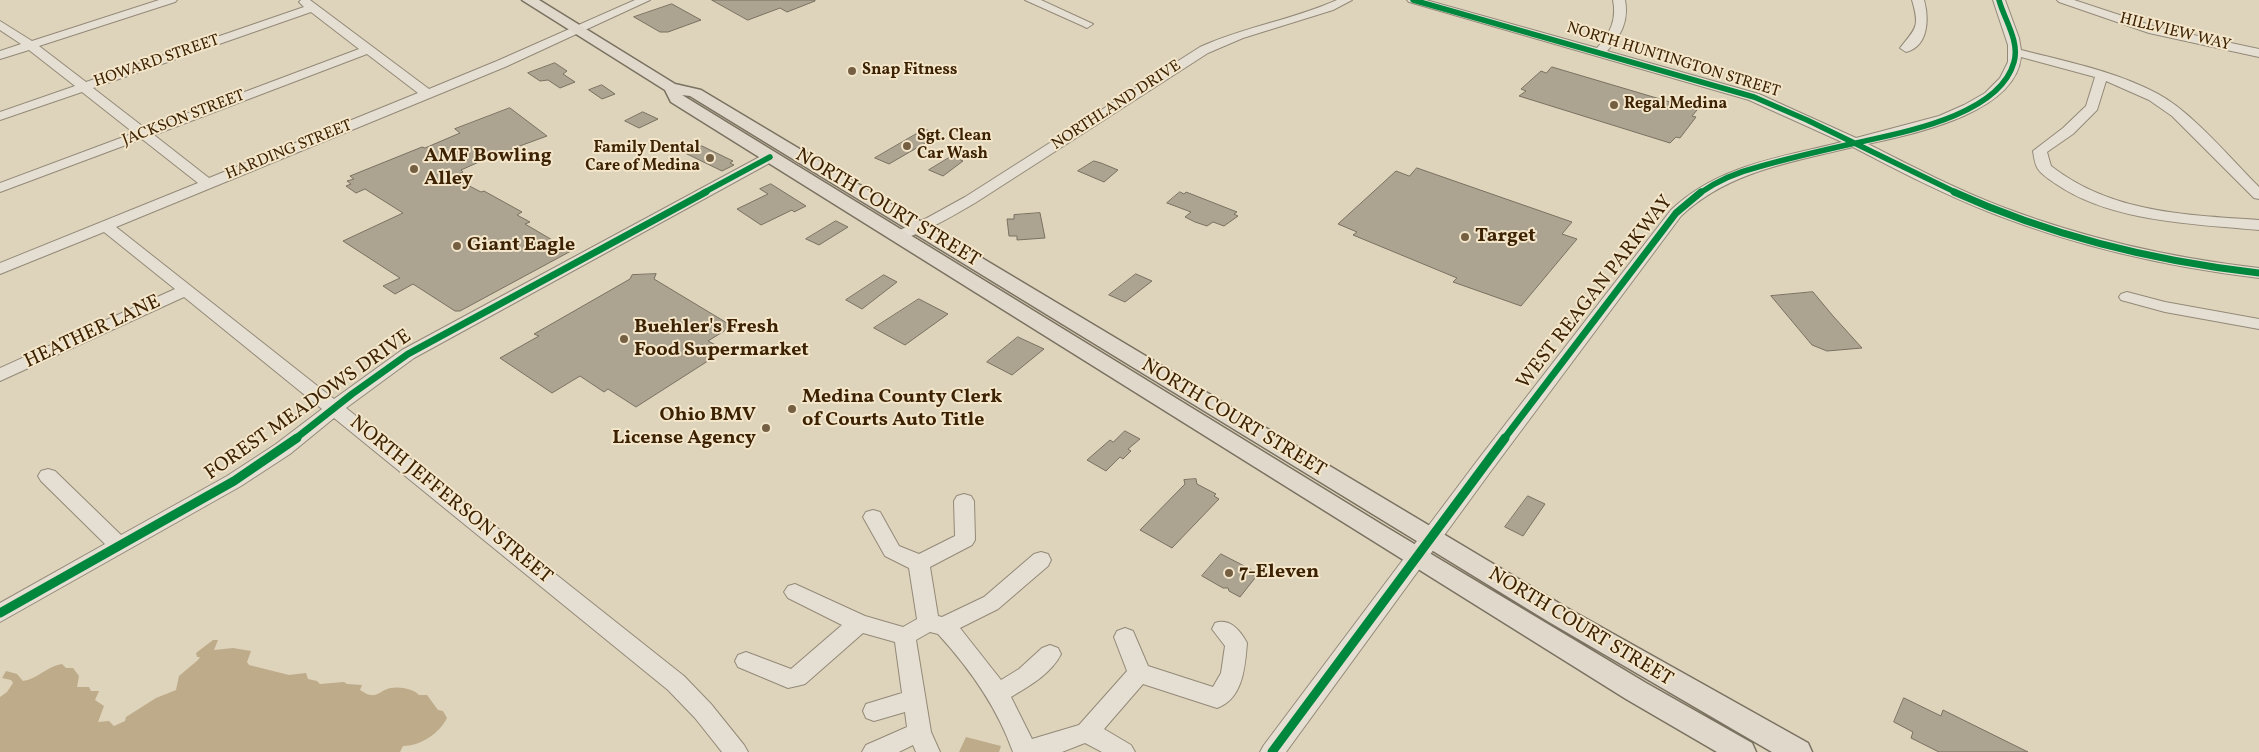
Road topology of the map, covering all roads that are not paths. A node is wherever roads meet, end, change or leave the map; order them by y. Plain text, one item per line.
1 (171, 0) edge
2 (303, 0) edge
3 (530, 0) edge
4 (644, 0) edge
5 (1031, 0) edge
6 (1346, 0) edge
7 (1413, 0) edge
8 (1619, 0) edge
9 (1918, 0) edge
10 (1999, 0) edge
11 (2063, 0) edge
12 (1439, 3) edge
13 (313, 8) junction
14 (0, 24) edge
15 (1087, 24) dead end
16 (578, 30) junction
17 (30, 45) junction
18 (1906, 48) dead end
19 (367, 50) junction
20 (1600, 52) junction
21 (2015, 52) junction
22 (2259, 53) edge
23 (0, 55) edge
24 (2102, 74) junction
25 (670, 86) junction
26 (85, 87) junction
27 (428, 94) junction
28 (0, 116) edge
29 (143, 134) junction
30 (1855, 143) junction
31 (770, 157) junction
32 (208, 184) junction
33 (0, 188) edge
34 (2259, 196) edge
35 (2259, 225) edge
36 (106, 226) junction
37 (918, 227) junction
38 (898, 236) junction
39 (0, 269) edge
40 (2259, 273) edge
41 (186, 290) junction
42 (2127, 297) dead end
43 (2259, 324) edge
44 (0, 375) edge
45 (334, 408) junction
46 (48, 476) dead end
47 (964, 501) dead end
48 (873, 517) dead end
49 (119, 546) junction
50 (1424, 547) junction
51 (1041, 560) dead end
52 (919, 563) junction
53 (795, 592) dead end
54 (0, 613) edge
55 (859, 622) junction
56 (936, 625) junction
57 (1223, 630) dead end
58 (905, 636) junction
59 (1126, 637) dead end
60 (1050, 654) dead end
61 (746, 661) dead end
62 (1139, 673) junction
63 (997, 694) junction
64 (915, 699) junction
65 (874, 711) dead end
66 (1087, 732) junction
67 (924, 742) edge
68 (736, 752) edge
69 (874, 752) edge
70 (1025, 752) edge
71 (1123, 752) edge
72 (1272, 752) edge
73 (1742, 752) edge
74 (1798, 752) edge

1 - 17 street
2 - 13 street
3 - 16 main road, NORTH COURT STREET
4 - 16 street, HARDING STREET
5 - 15 street
6 - 37 street, NORTHLAND DRIVE
7 - 12 street, NORTH HUNTINGTON STREET
8 - 20 street
9 - 18 street
10 - 21 street, WEST REAGAN PARKWAY
11 - 22 street, HILLVIEW WAY
12 - 20 street, NORTH HUNTINGTON STREET
13 - 19 street
13 - 26 street, HOWARD STREET
14 - 17 street
16 - 25 main road, NORTH COURT STREET
16 - 27 street, HARDING STREET
17 - 23 street
17 - 26 street
19 - 27 street
19 - 29 street, JACKSON STREET
20 - 30 street, NORTH HUNTINGTON STREET
21 - 24 street
21 - 30 street, WEST REAGAN PARKWAY
24 - 34 street
24 - 35 street
25 - 31 main road, NORTH COURT STREET
25 - 37 main road, NORTH COURT STREET
26 - 28 street, HOWARD STREET
26 - 29 street
27 - 32 street, HARDING STREET
29 - 32 street
29 - 33 street, JACKSON STREET
30 - 40 street, NORTH HUNTINGTON STREET
30 - 50 street, WEST REAGAN PARKWAY
31 - 38 main road, NORTH COURT STREET
31 - 45 street, FOREST MEADOWS DRIVE
32 - 36 street, HARDING STREET
36 - 39 street, HARDING STREET
36 - 41 street, NORTH JEFFERSON STREET
37 - 38 street, NORTHLAND DRIVE
37 - 50 main road, NORTH COURT STREET
38 - 50 main road, NORTH COURT STREET
41 - 44 street, HEATHER LANE
41 - 45 street, NORTH JEFFERSON STREET
42 - 43 street
45 - 49 street, FOREST MEADOWS DRIVE
45 - 68 street, NORTH JEFFERSON STREET
46 - 49 street
47 - 52 street
48 - 52 street
49 - 54 street, FOREST MEADOWS DRIVE
50 - 72 street, WEST REAGAN PARKWAY
50 - 73 main road, NORTH COURT STREET
50 - 74 main road, NORTH COURT STREET
51 - 56 street
52 - 56 street
53 - 55 street
55 - 58 street
55 - 61 street
56 - 58 street
56 - 63 street
57 - 62 street
58 - 64 street
59 - 62 street
60 - 63 street
62 - 66 street
63 - 70 street
64 - 65 street
64 - 67 street
66 - 70 street
66 - 71 street
67 - 69 street

